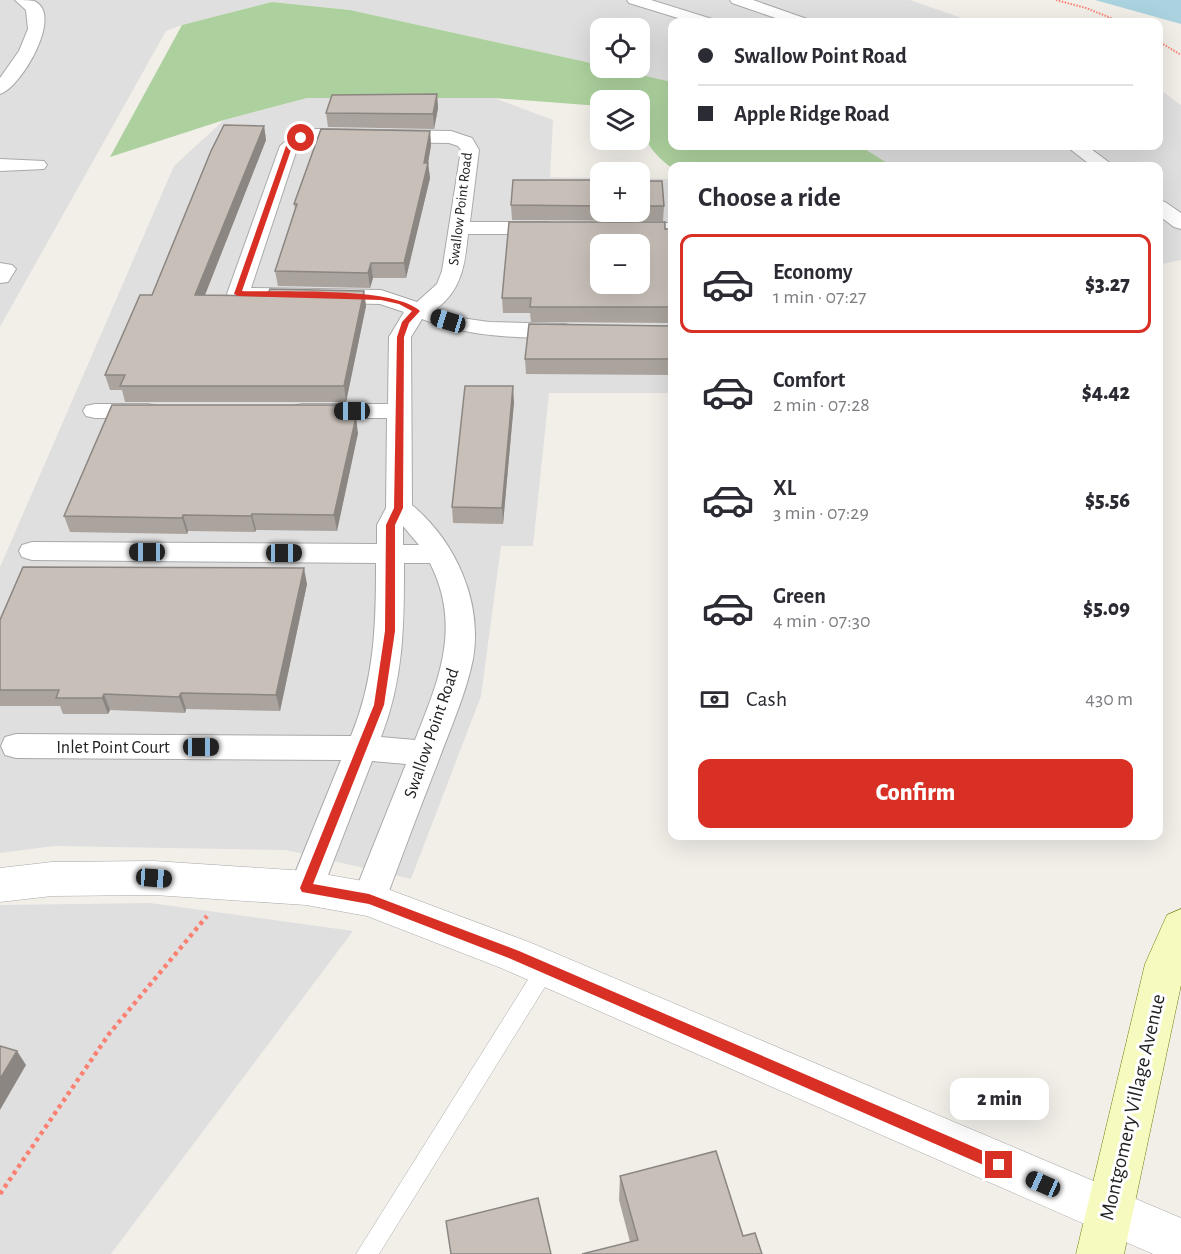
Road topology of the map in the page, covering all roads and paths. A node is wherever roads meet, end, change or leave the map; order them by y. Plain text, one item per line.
1 (635, 0) edge
2 (738, 0) edge
3 (1056, 0) edge
4 (15, 1) edge
5 (693, 18) edge
6 (790, 18) edge
7 (1111, 18) edge
8 (1163, 44) edge
9 (1181, 56) edge
10 (0, 89) edge
11 (1081, 150) edge
12 (1098, 162) edge
13 (0, 165) edge
14 (37, 165) dead end
15 (1163, 209) edge
16 (1181, 222) edge
17 (460, 228) junction
18 (566, 228) edge
19 (613, 229) edge
20 (668, 229) edge
21 (0, 269) edge
22 (0, 277) edge
23 (417, 311) junction
24 (591, 331) edge
25 (95, 411) dead end
26 (165, 411) edge
27 (282, 411) edge
28 (399, 411) junction
29 (399, 508) junction
30 (32, 551) dead end
31 (390, 553) junction
32 (440, 554) junction
33 (16, 746) dead end
34 (363, 748) junction
35 (426, 753) junction
36 (234, 884) junction
37 (0, 885) edge
38 (306, 888) junction
39 (369, 899) junction
40 (1181, 927) edge
41 (546, 968) junction
42 (0, 1194) edge
43 (1104, 1233) edge
44 (1181, 1242) edge
45 (367, 1254) edge

1 - 5 street
2 - 6 street
3 - 7 path
4 - 10 street
8 - 9 path
11 - 12 street
13 - 14 street
15 - 16 street
17 - 18 street
17 - 23 street, Swallow Point Road
17 - 23 street, Swallow Point Road
19 - 20 street
21 - 22 street
23 - 24 street
23 - 28 street, Swallow Point Road
25 - 26 street
27 - 28 street
28 - 29 street, Swallow Point Road
29 - 31 street, Swallow Point Road
29 - 32 street, Swallow Point Road
30 - 31 street
31 - 32 street
31 - 34 street, Swallow Point Road
32 - 35 street, Swallow Point Road
33 - 34 street, Inlet Point Court
34 - 35 street, Inlet Point Court
34 - 38 street, Swallow Point Road
35 - 39 street, Swallow Point Road
36 - 37 street
36 - 38 street
36 - 42 path
38 - 39 street
39 - 41 street
40 - 43 main road, Montgomery Village Avenue
41 - 43 street
41 - 45 lane
43 - 44 street

